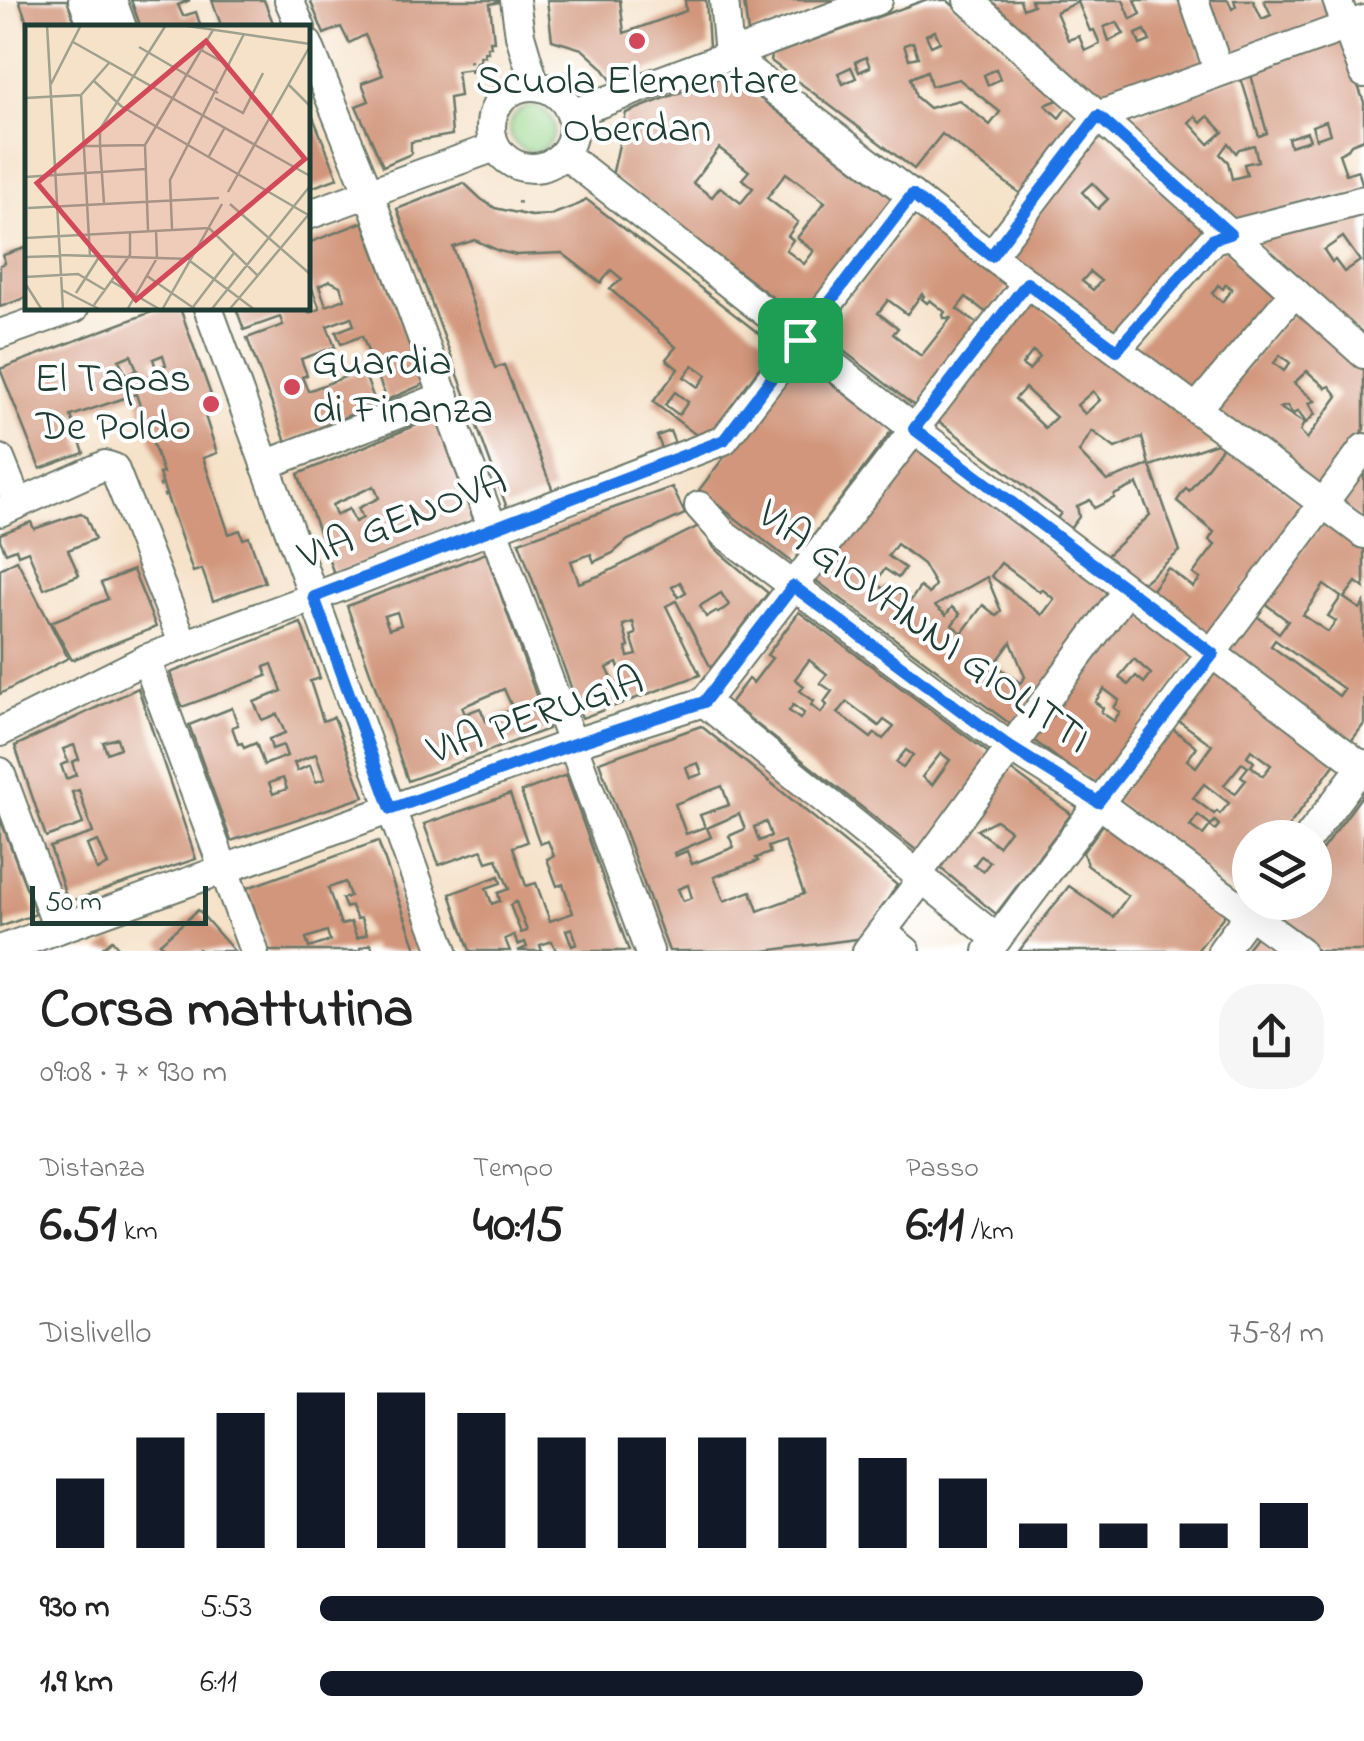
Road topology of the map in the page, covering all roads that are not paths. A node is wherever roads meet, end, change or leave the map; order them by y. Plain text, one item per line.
1 (83, 0) edge
2 (112, 0) edge
3 (289, 0) edge
4 (515, 0) edge
5 (724, 0) edge
6 (878, 0) edge
7 (968, 0) edge
8 (1194, 0) edge
9 (1349, 15) edge
10 (93, 25) edge
11 (121, 25) edge
12 (299, 25) edge
13 (310, 49) edge
14 (730, 54) junction
15 (1219, 72) junction
16 (1364, 73) edge
17 (535, 86) junction
18 (572, 114) junction
19 (1098, 116) junction
20 (496, 147) junction
21 (564, 154) junction
22 (368, 191) junction
23 (912, 195) junction
24 (1364, 200) edge
25 (310, 214) edge
26 (1230, 234) junction
27 (991, 256) junction
28 (1027, 283) junction
29 (1295, 292) junction
30 (68, 310) edge
31 (209, 310) edge
32 (0, 334) edge
33 (800, 340) junction
34 (1117, 350) junction
35 (1364, 354) edge
36 (444, 396) junction
37 (1196, 409) junction
38 (914, 429) junction
39 (1364, 448) edge
40 (0, 460) edge
41 (265, 464) junction
42 (1323, 504) junction
43 (699, 506) dead end
44 (9, 508) edge
45 (494, 528) junction
46 (1364, 534) edge
47 (793, 586) junction
48 (1127, 590) junction
49 (314, 597) junction
50 (184, 644) junction
51 (1213, 654) junction
52 (146, 659) junction
53 (704, 702) junction
54 (0, 732) edge
55 (574, 744) junction
56 (1010, 747) junction
57 (1363, 766) edge
58 (0, 772) edge
59 (1098, 802) junction
60 (391, 809) junction
61 (1322, 820) edge
62 (226, 869) junction
63 (920, 877) junction
64 (1232, 893) edge
65 (1245, 920) edge
66 (1267, 920) edge
67 (58, 929) junction
68 (875, 942) edge
69 (992, 945) edge
70 (0, 950) edge
71 (254, 951) edge
72 (443, 951) edge
73 (650, 951) edge
74 (906, 951) edge
75 (1222, 951) edge
76 (1300, 951) edge

1 - 10 street
2 - 11 street
3 - 12 street
4 - 17 street
5 - 14 street
6 - 14 street
7 - 19 street
8 - 15 street
9 - 15 street
9 - 16 street
13 - 22 street
14 - 18 street
14 - 23 street
15 - 19 street
17 - 18 street
17 - 20 street
18 - 21 street
19 - 26 street
19 - 27 street
20 - 21 street
20 - 22 street
21 - 33 street
22 - 25 street
22 - 36 street
23 - 27 street
23 - 33 street, VIA GENOVA
24 - 26 street
26 - 29 street
26 - 34 street
27 - 28 street
28 - 34 street
28 - 38 street
29 - 35 street
29 - 37 street
30 - 32 street
31 - 41 street
33 - 38 street
33 - 45 street, VIA GENOVA
34 - 37 street
36 - 41 street
36 - 45 street
37 - 42 street
38 - 47 street
38 - 48 street
39 - 42 street
40 - 44 street
41 - 49 street
42 - 46 street
42 - 51 street
43 - 47 street, VIA GIOVANNI GIOLITTI
44 - 50 street
45 - 49 street, VIA GENOVA
45 - 55 street
47 - 53 street
47 - 56 street, VIA GIOVANNI GIOLITTI
48 - 51 street
48 - 56 street
49 - 50 street, VIA GENOVA
49 - 60 street
50 - 52 street, VIA GENOVA
51 - 57 street
51 - 59 street
52 - 54 street, VIA GENOVA
52 - 62 street
53 - 55 street, VIA PERUGIA
53 - 63 street
55 - 60 street, VIA PERUGIA
55 - 73 street
56 - 59 street, VIA GIOVANNI GIOLITTI
56 - 63 street
57 - 61 street
58 - 67 street
59 - 64 street, VIA GIOVANNI GIOLITTI
59 - 69 street
60 - 62 street, VIA PERUGIA
60 - 72 street
62 - 67 street, VIA PERUGIA
62 - 71 street
63 - 68 street
63 - 69 street
65 - 75 street
66 - 76 street, VIA GIOVANNI GIOLITTI
67 - 70 street, VIA PERUGIA
68 - 74 street

